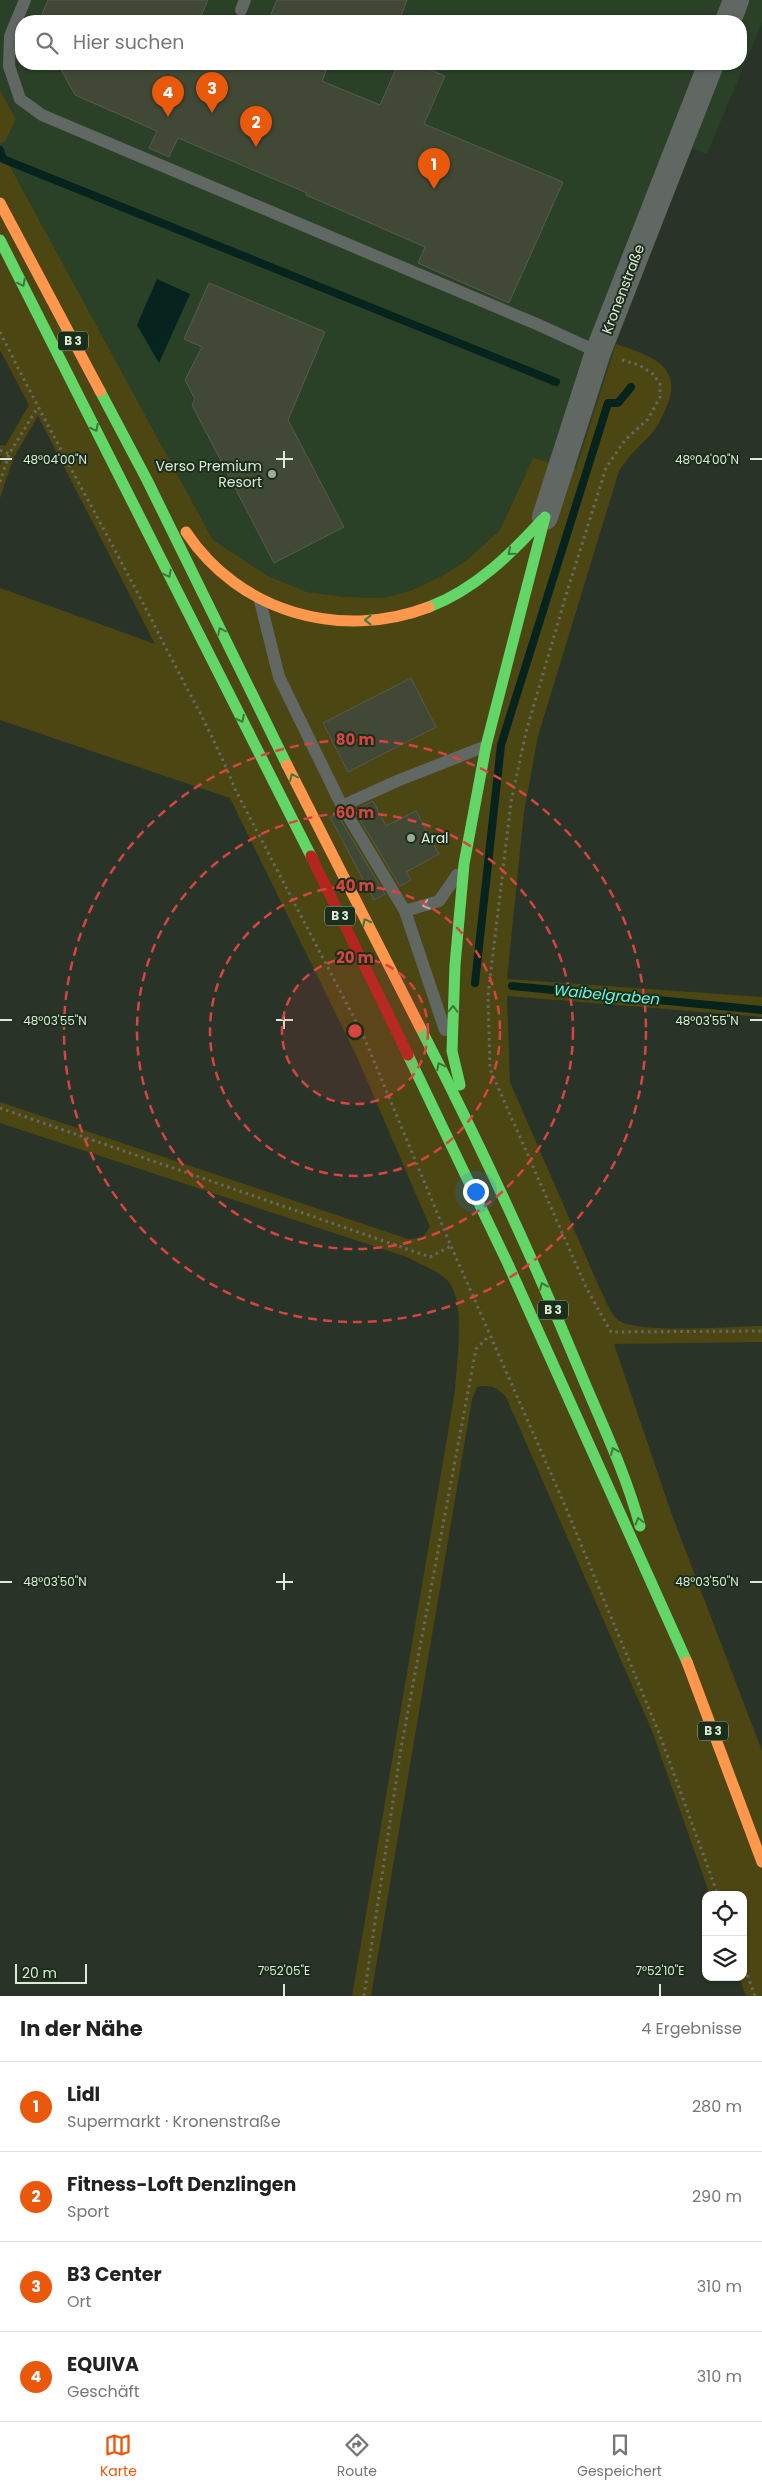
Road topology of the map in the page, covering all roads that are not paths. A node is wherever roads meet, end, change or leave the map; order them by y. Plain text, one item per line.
1 (25, 0) edge
2 (736, 0) edge
3 (19, 15) edge
4 (730, 15) edge
5 (15, 24) edge
6 (709, 70) edge
7 (0, 203) edge
8 (0, 240) edge
9 (598, 352) junction
10 (147, 480) junction
11 (545, 517) junction
12 (260, 600) junction
13 (486, 746) junction
14 (342, 806) junction
15 (464, 864) junction
16 (405, 911) junction
17 (452, 1052) junction
18 (470, 1125) junction
19 (661, 1601) junction
20 (762, 1862) edge

1 - 3 lane
2 - 4 street
5 - 9 lane
6 - 9 street, Kronenstraße
7 - 10 highway, B 3
8 -> 19 highway, B 3
9 - 11 street, Kronenstraße
10 - 12 highway
18 -> 10 highway, B 3
11 -> 12 highway
11 - 13 highway
12 - 14 lane
13 - 14 lane
13 - 15 highway
14 - 16 lane
15 -> 16 lane
17 -> 15 highway
16 - 17 lane
17 - 18 highway
19 -> 18 highway, B 3
19 - 20 highway, B 3

